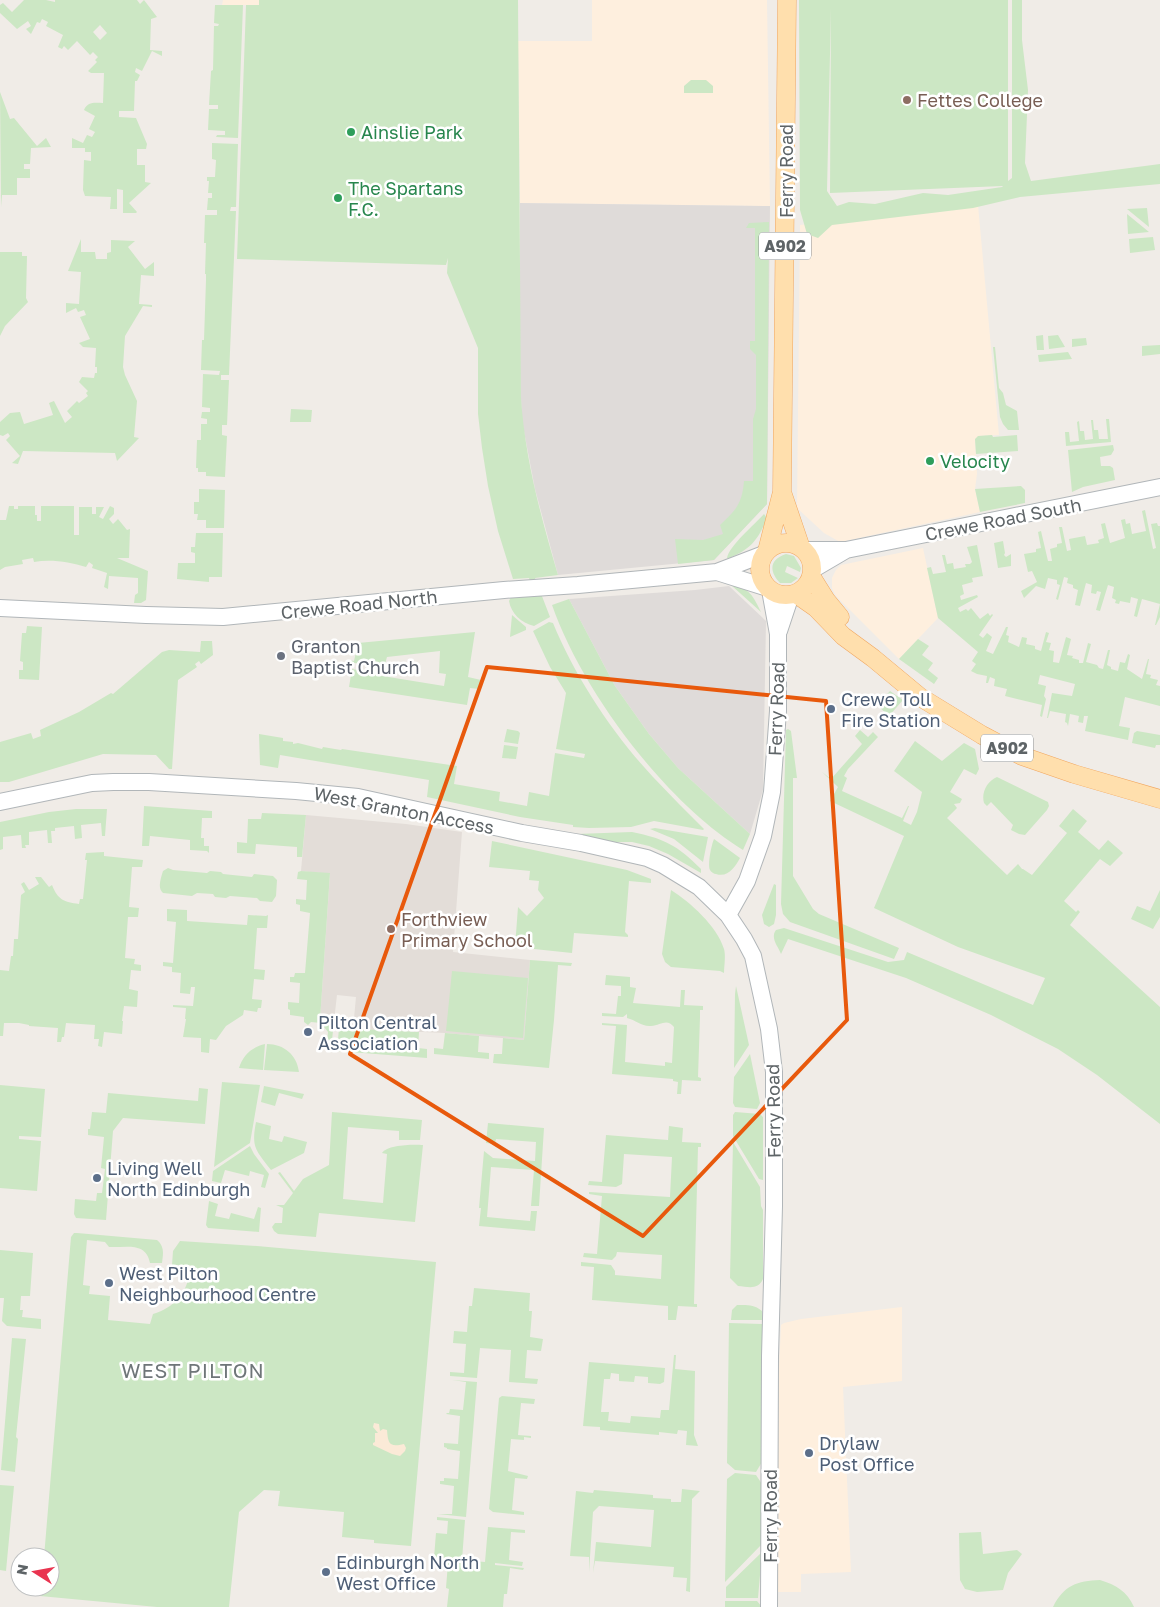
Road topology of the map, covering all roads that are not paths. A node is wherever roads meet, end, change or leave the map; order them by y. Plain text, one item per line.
1 (787, 0) edge
2 (1160, 487) edge
3 (782, 492) junction
4 (802, 549) junction
5 (846, 550) junction
6 (765, 553) junction
7 (717, 572) junction
8 (812, 573) junction
9 (769, 589) junction
10 (794, 594) junction
11 (0, 608) edge
12 (778, 634) junction
13 (873, 658) junction
14 (1160, 799) edge
15 (0, 802) edge
16 (728, 915) junction
17 (769, 1607) edge

1 - 3 main road, Ferry Road / A902
2 - 5 street, Crewe Road South
3 - 4 main road, Ferry Road
3 - 6 main road, Ferry Road
4 - 5 street, Crewe Road South
4 - 6 main road
4 - 8 main road
5 - 8 street, Crewe Road South
6 - 7 street, Crewe Road North
6 - 9 main road
7 - 9 street, Crewe Road North
7 - 11 street, Crewe Road North
8 - 10 main road
8 - 13 main road
9 - 10 main road
9 - 12 street, Ferry Road
10 - 12 street, Ferry Road
10 - 13 main road
12 - 16 street, Ferry Road
13 - 14 main road, A902
15 - 16 street, West Granton Access
16 - 17 street, Ferry Road

